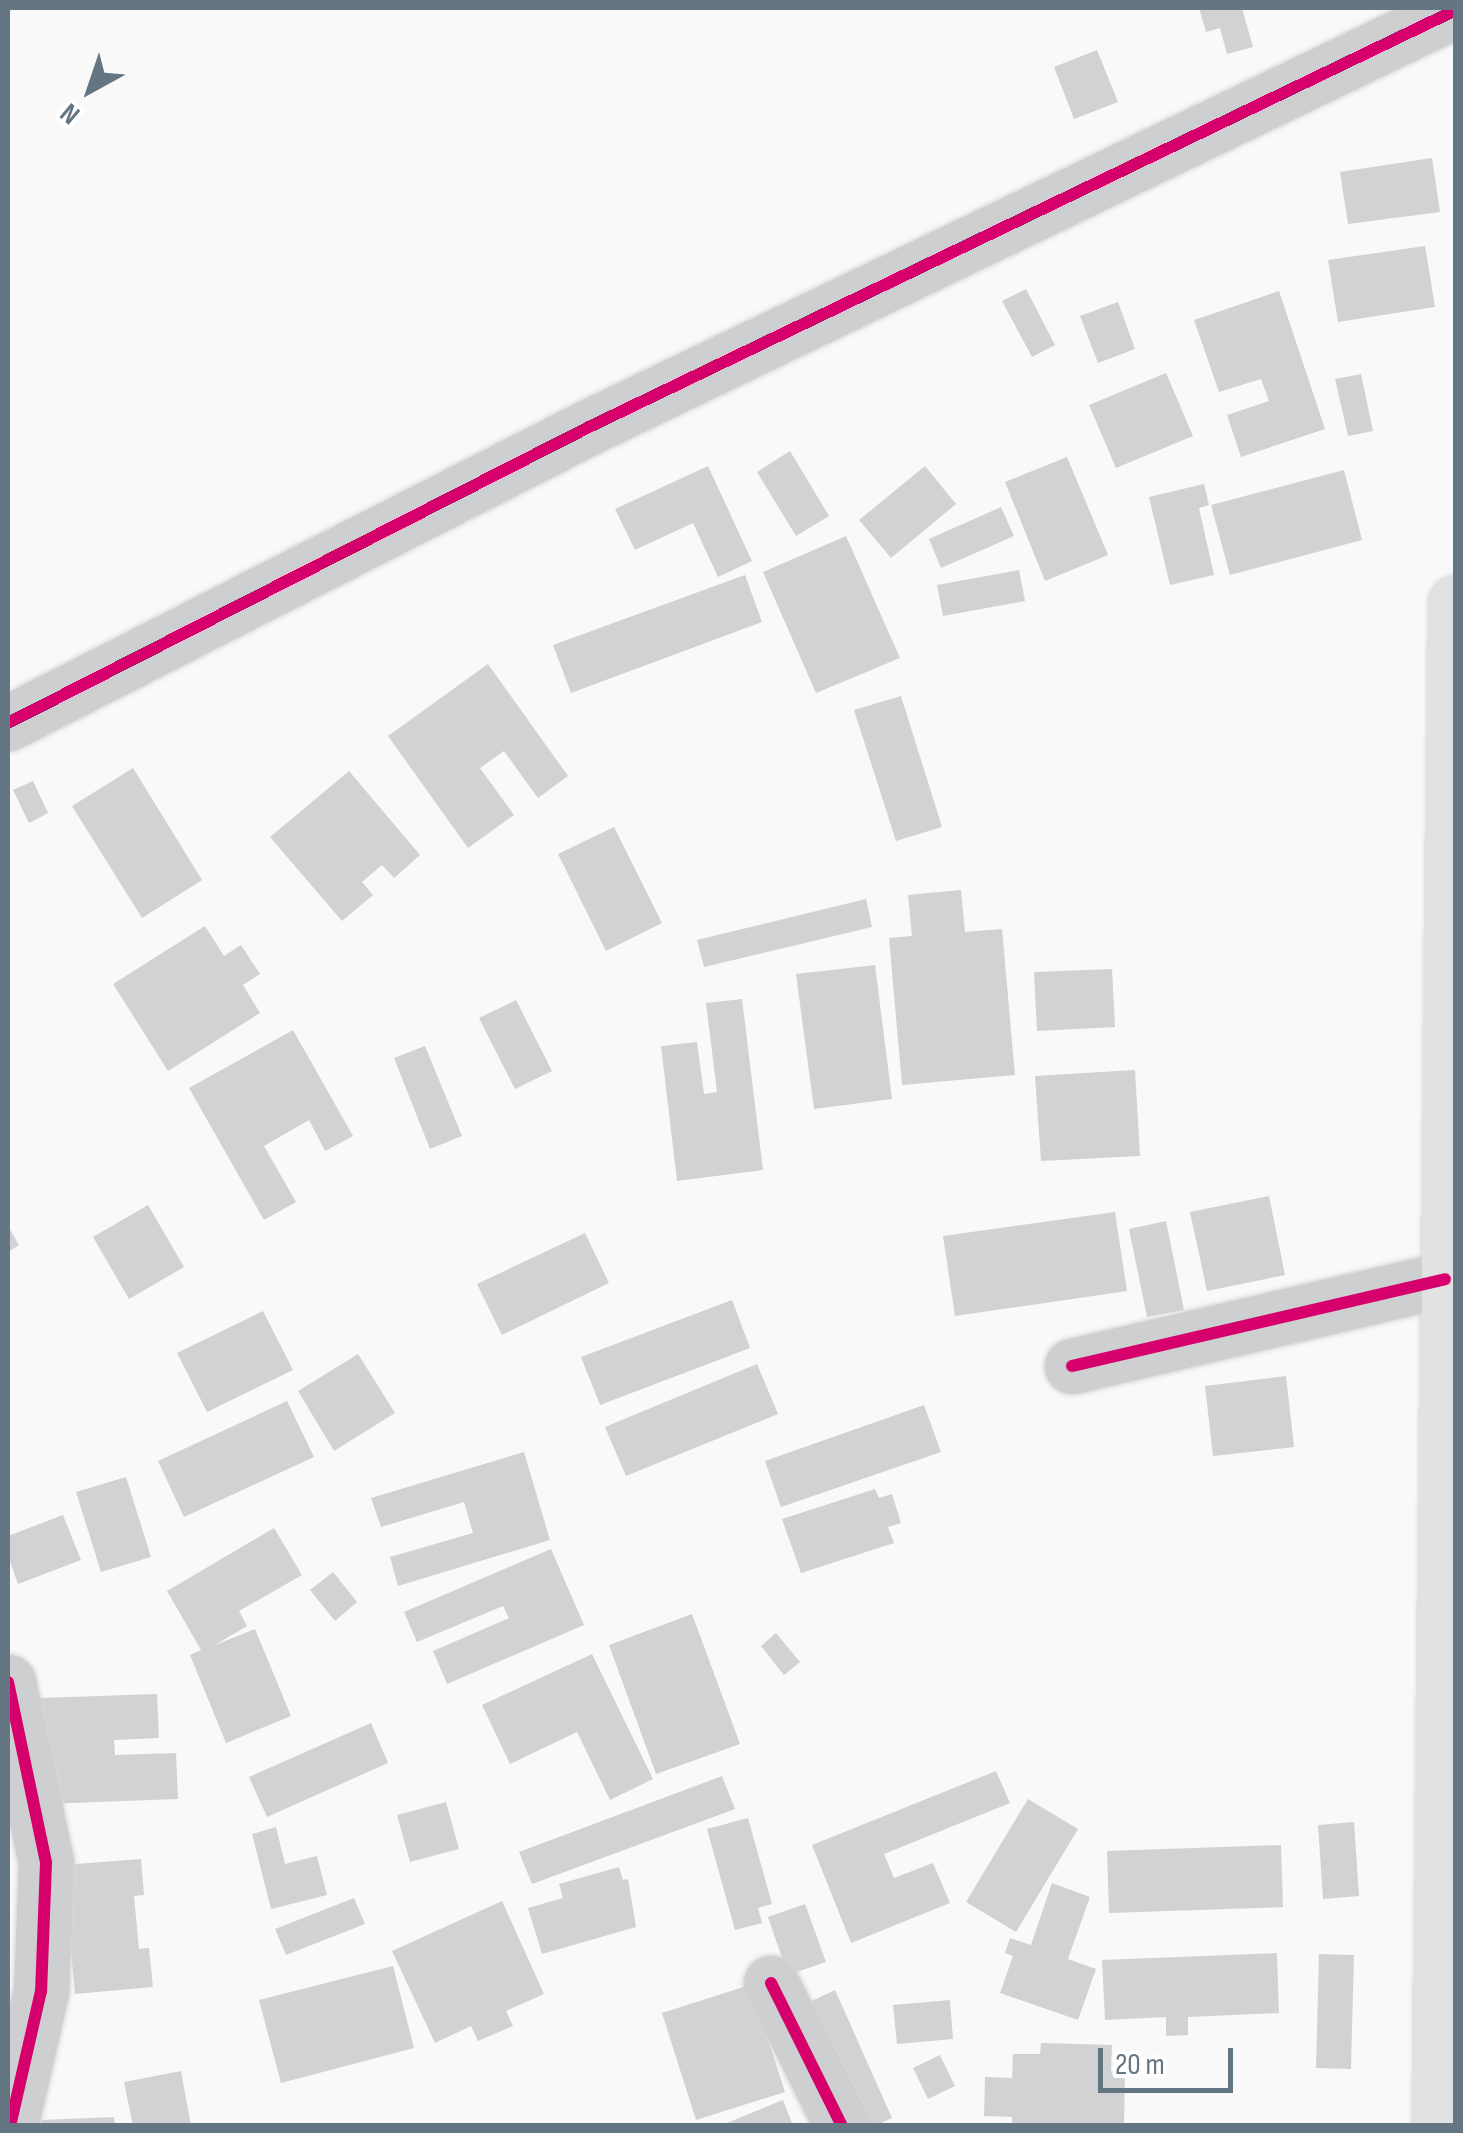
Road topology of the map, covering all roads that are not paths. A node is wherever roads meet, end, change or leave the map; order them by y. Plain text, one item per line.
1 (1456, 10) edge
2 (1456, 603) edge
3 (8, 723) edge
4 (1445, 1280) junction
5 (1072, 1366) dead end
6 (8, 1682) edge
7 (771, 1983) dead end
8 (10, 2126) edge
9 (842, 2126) edge
10 (1440, 2126) edge

1 - 3 street
2 - 4 main road
4 - 5 street
4 - 10 main road
6 - 8 street
7 - 9 street

